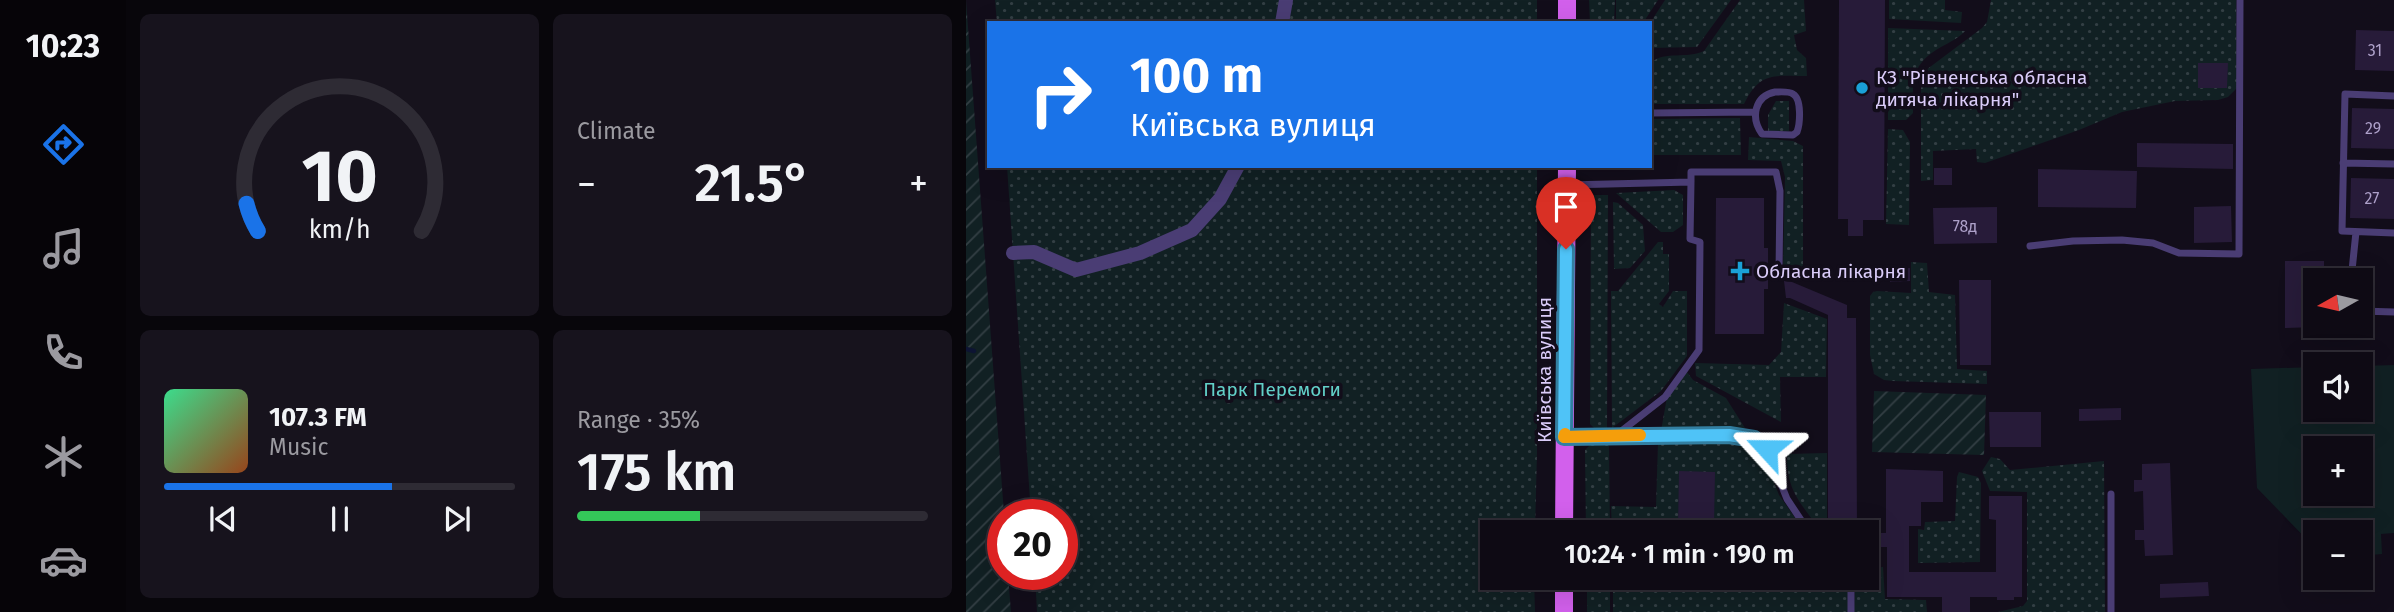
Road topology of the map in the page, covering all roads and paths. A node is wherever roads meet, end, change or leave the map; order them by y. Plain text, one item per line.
1 (1286, 0) edge
2 (1567, 0) edge
3 (2240, 0) edge
4 (1282, 21) edge
5 (1567, 21) edge
6 (2394, 96) edge
7 (1755, 112) junction
8 (1652, 113) edge
9 (2343, 163) junction
10 (2394, 164) edge
11 (1237, 168) edge
12 (1567, 168) edge
13 (1691, 182) junction
14 (1566, 185) junction
15 (2356, 232) junction
16 (2394, 233) edge
17 (2030, 246) dead end
18 (1013, 253) dead end
19 (2352, 268) edge
20 (1779, 273) dead end
21 (2373, 311) edge
22 (2394, 312) edge
23 (1615, 436) junction
24 (1564, 437) junction
25 (2111, 494) dead end
26 (1564, 520) edge
27 (1801, 520) edge
28 (1564, 590) edge
29 (1851, 590) edge
30 (1564, 612) edge
31 (1851, 612) edge
32 (2111, 612) edge

1 - 4 street
2 - 5 main road
3 - 17 lane
6 - 9 lane
7 - 7 lane
7 - 8 lane
9 - 10 lane
9 - 15 lane
11 - 18 street
12 - 14 main road, Київська вулиця
13 - 14 lane
13 - 20 lane
13 - 23 lane
14 - 24 main road, Київська вулиця
15 - 16 lane
15 - 19 lane
21 - 22 lane
23 - 24 lane
23 - 27 lane
24 - 26 main road, Київська вулиця
25 - 32 lane
28 - 30 main road
29 - 31 lane

